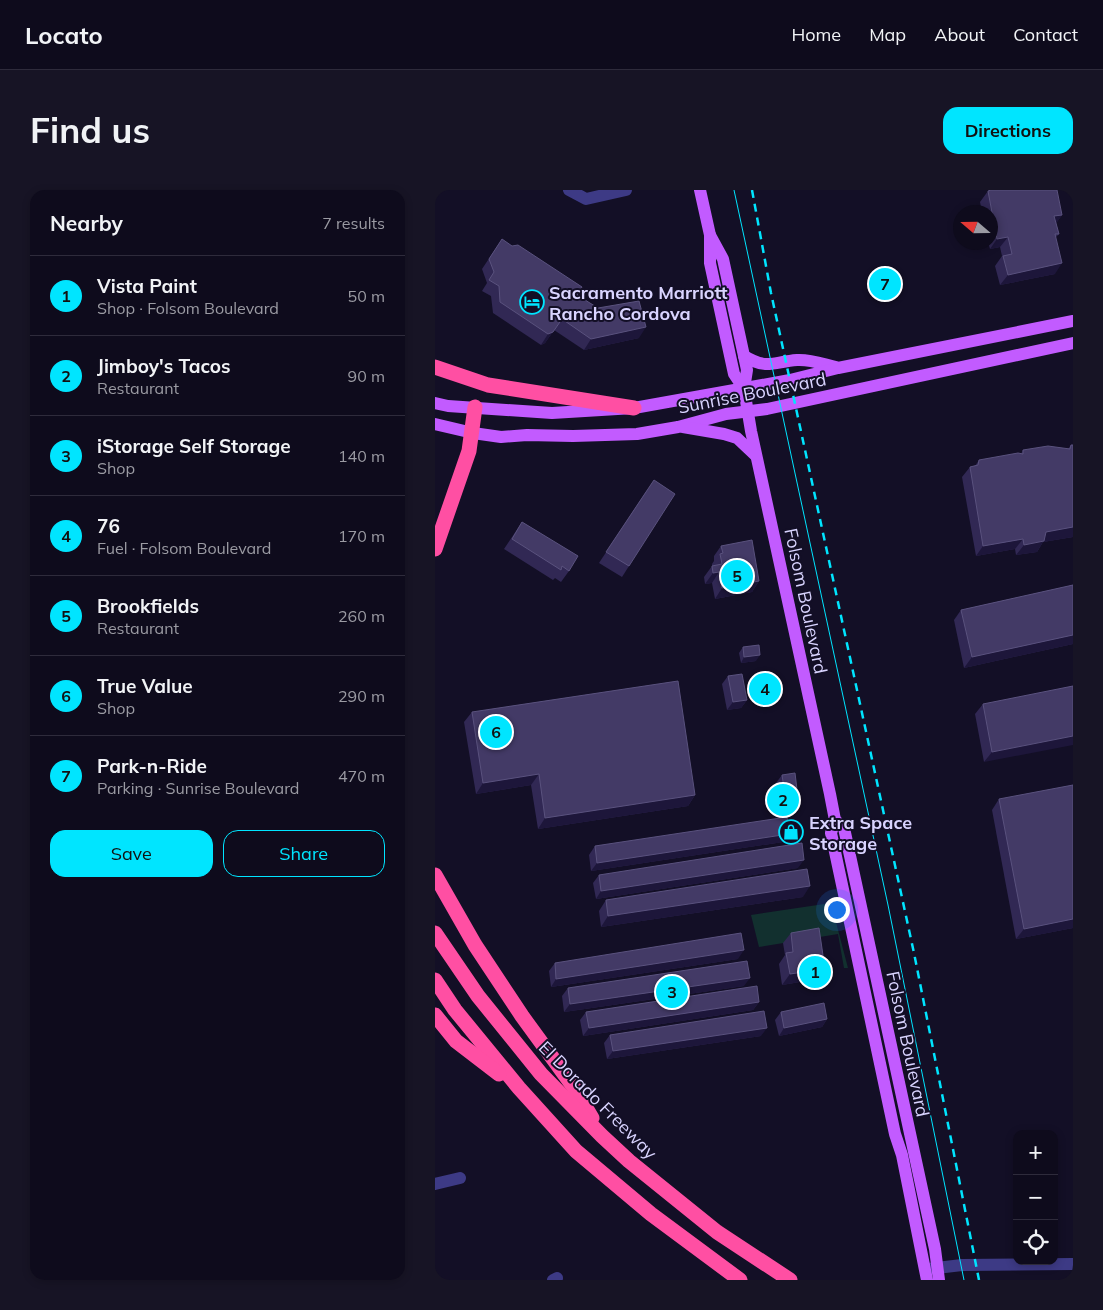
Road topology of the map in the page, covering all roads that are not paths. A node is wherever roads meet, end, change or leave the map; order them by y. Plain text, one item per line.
1 (569, 190) edge
2 (626, 190) edge
3 (700, 190) edge
4 (710, 235) junction
5 (1073, 321) edge
6 (1073, 344) edge
7 (744, 356) junction
8 (435, 367) edge
9 (838, 368) junction
10 (743, 389) junction
11 (435, 403) edge
12 (475, 407) junction
13 (634, 408) junction
14 (748, 412) junction
15 (435, 424) edge
16 (678, 426) junction
17 (473, 433) junction
18 (756, 455) junction
19 (435, 549) edge
20 (835, 820) junction
21 (435, 875) edge
22 (435, 933) edge
23 (435, 980) edge
24 (868, 993) junction
25 (435, 1015) edge
26 (886, 1026) junction
27 (519, 1088) junction
28 (602, 1136) junction
29 (460, 1178) dead end
30 (435, 1184) edge
31 (1073, 1264) edge
32 (932, 1274) edge
33 (740, 1280) edge
34 (790, 1280) edge

1 - 2 street
3 - 4 main road, Folsom Boulevard
4 - 7 main road, Folsom Boulevard
4 - 10 main road, Folsom Boulevard
5 - 9 main road, Sunrise Boulevard
6 - 14 main road, Sunrise Boulevard
7 - 9 main road
7 - 10 main road, Folsom Boulevard
8 - 13 highway
9 - 10 main road, Sunrise Boulevard
10 - 13 main road, Sunrise Boulevard
10 - 14 main road, Folsom Boulevard
11 - 12 main road, Sunrise Boulevard
12 - 13 main road, Sunrise Boulevard
12 - 17 highway
14 - 16 main road, Sunrise Boulevard
14 - 18 main road, Folsom Boulevard
15 - 17 main road, Sunrise Boulevard
16 - 17 main road, Sunrise Boulevard
16 - 18 main road
17 - 19 highway
18 - 20 main road, Folsom Boulevard
20 - 24 main road, Folsom Boulevard
20 - 26 main road, Folsom Boulevard
21 - 28 highway
22 - 28 highway, El Dorado Freeway
23 - 27 highway
24 - 26 main road
24 - 32 main road, Folsom Boulevard
25 - 27 highway
26 - 32 main road, Folsom Boulevard
27 - 33 highway
28 - 34 highway, El Dorado Freeway
29 - 30 street
31 - 32 street

